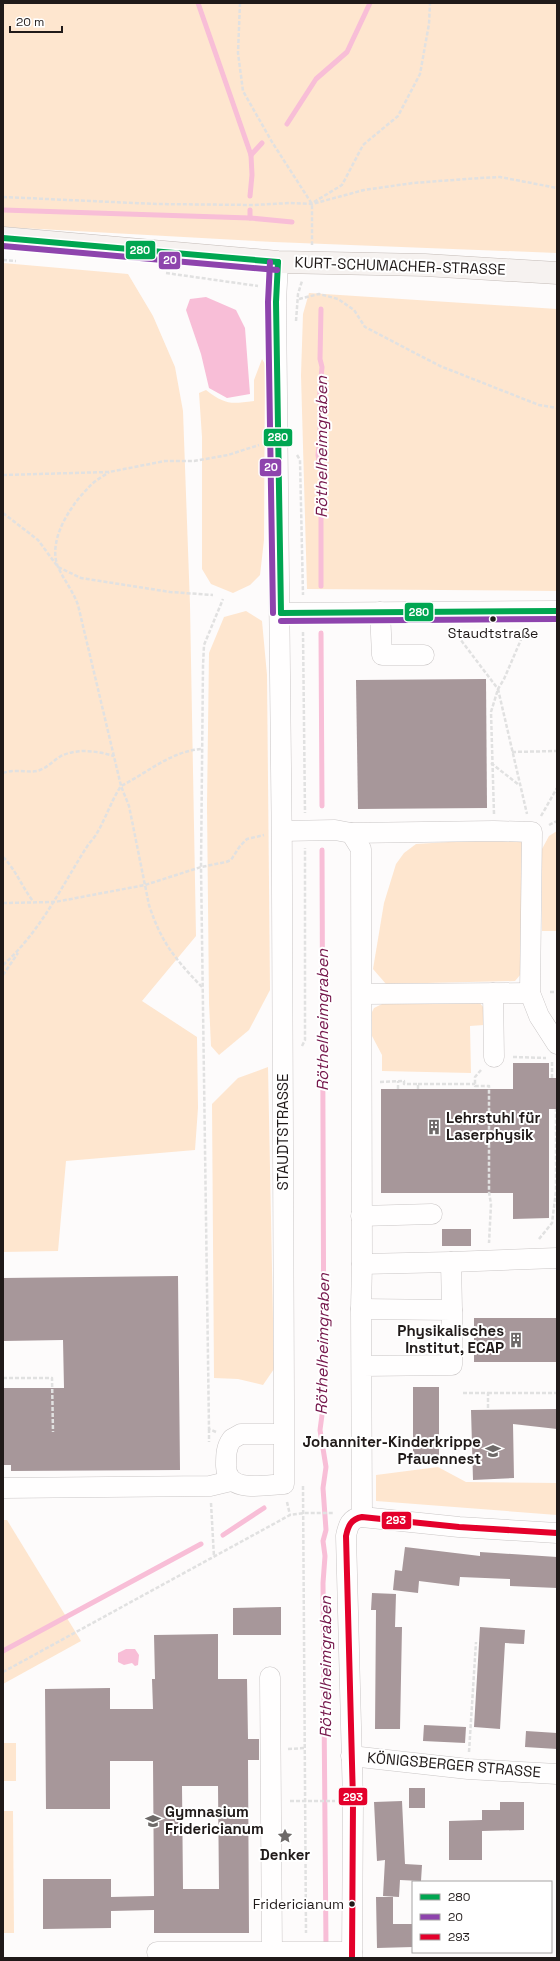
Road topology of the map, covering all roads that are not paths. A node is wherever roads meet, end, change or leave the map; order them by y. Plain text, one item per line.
1 (3, 238) edge
2 (278, 262) junction
3 (557, 273) edge
4 (557, 611) edge
5 (380, 612) junction
6 (281, 613) junction
7 (424, 655) dead end
8 (283, 831) junction
9 (351, 833) junction
10 (493, 993) junction
11 (530, 993) junction
12 (362, 994) junction
13 (555, 1051) edge
14 (494, 1057) road end
15 (432, 1214) dead end
16 (361, 1216) junction
17 (557, 1258) edge
18 (451, 1262) junction
19 (362, 1264) junction
20 (361, 1310) junction
21 (452, 1310) junction
22 (363, 1366) junction
23 (284, 1434) junction
24 (231, 1481) junction
25 (3, 1488) edge
26 (350, 1517) junction
27 (557, 1533) edge
28 (270, 1677) dead end
29 (351, 1756) junction
30 (557, 1774) edge
31 (158, 1952) dead end
32 (272, 1952) junction
33 (348, 1954) edge

1 - 2 main road, KURT-SCHUMACHER-STRASSE
2 - 3 main road, KURT-SCHUMACHER-STRASSE
2 - 6 street, STAUDTSTRASSE
4 - 5 street
5 - 6 street
5 - 7 street
6 - 8 street, STAUDTSTRASSE
8 - 9 street
8 - 23 street, STAUDTSTRASSE
9 - 11 street
9 - 12 street
10 - 11 street
10 - 12 street
10 - 14 street
11 - 13 street
12 - 16 street
15 - 16 street
16 - 19 street
17 - 18 street
18 - 19 street
18 - 21 street
19 - 20 street
20 - 21 street
20 - 22 street
21 - 22 street
22 - 26 street
23 - 24 street
23 - 24 street, STAUDTSTRASSE
24 - 25 street
26 - 27 street
26 - 29 street
28 - 32 street
29 - 30 street, KÖNIGSBERGER STRASSE
29 - 33 street
31 - 32 street
32 - 33 street

